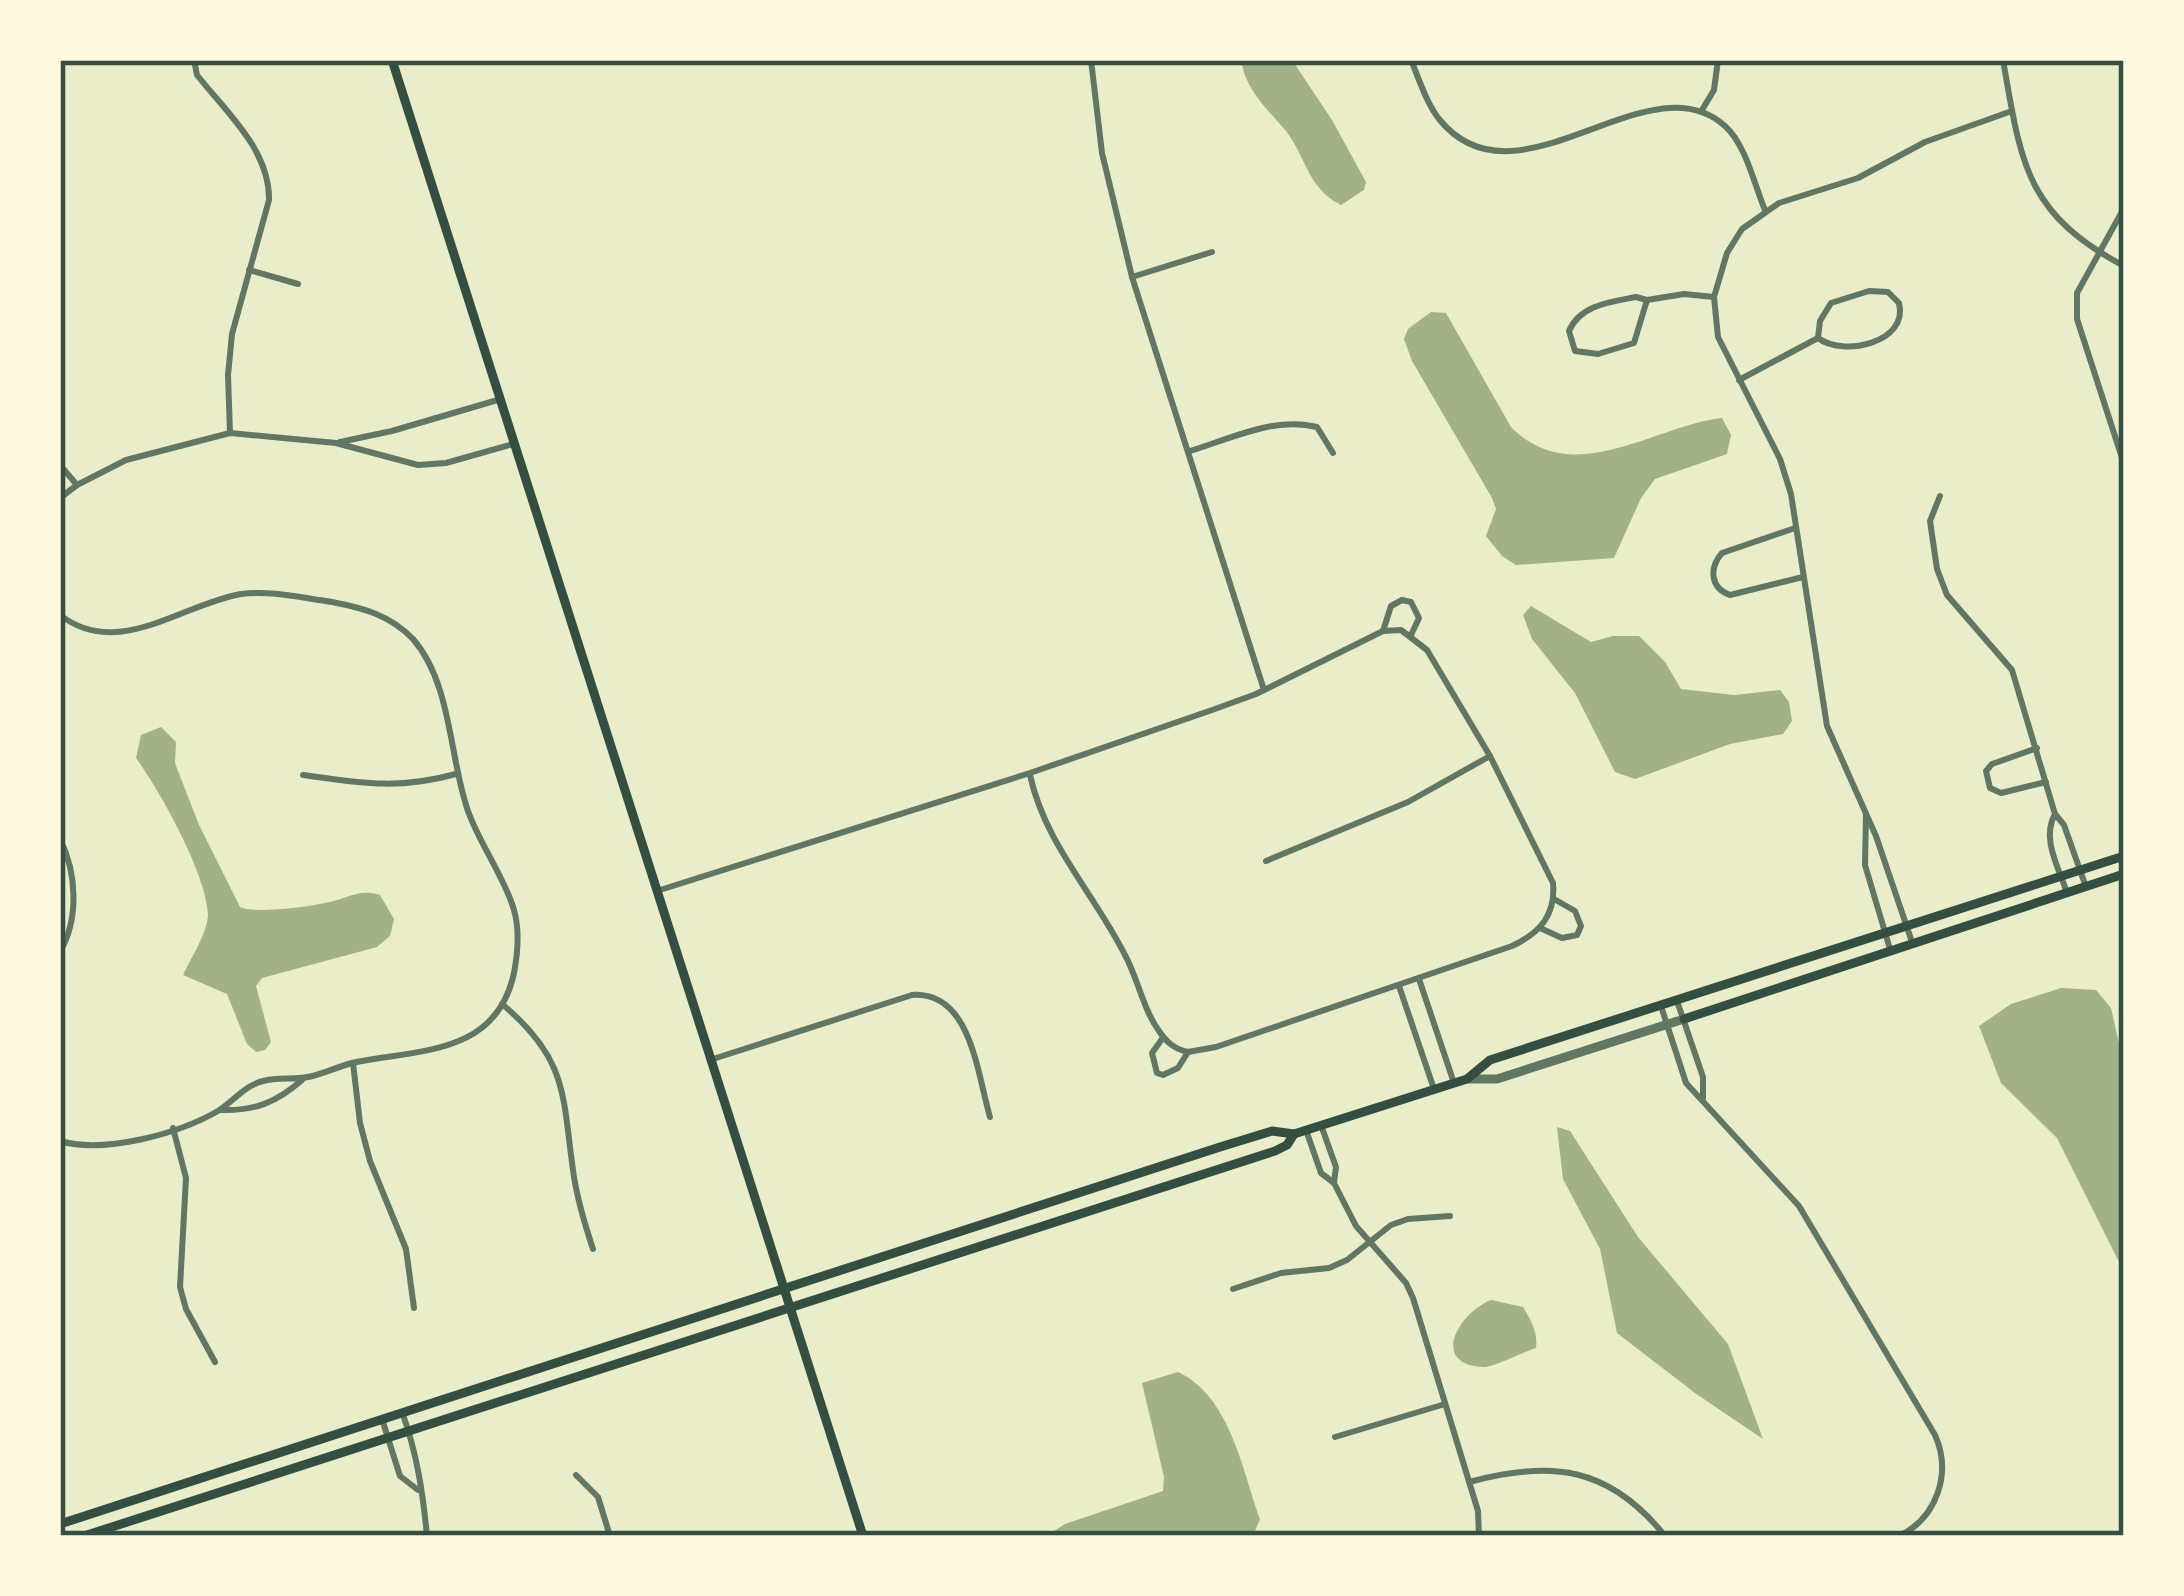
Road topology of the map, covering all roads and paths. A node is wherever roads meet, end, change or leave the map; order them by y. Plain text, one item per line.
1 (194, 60) edge
2 (392, 60) edge
3 (1091, 60) edge
4 (1411, 60) edge
5 (1718, 60) edge
6 (2003, 60) edge
7 (1702, 110) junction
8 (2009, 112) junction
9 (2124, 208) edge
10 (1765, 210) junction
11 (2099, 251) junction
12 (1212, 252) dead end
13 (2124, 266) edge
14 (249, 270) junction
15 (1132, 277) junction
16 (298, 284) dead end
17 (1714, 297) junction
18 (1647, 300) junction
19 (1818, 338) junction
20 (1739, 380) junction
21 (502, 399) junction
22 (230, 433) junction
23 (336, 443) junction
24 (517, 443) junction
25 (1190, 451) junction
26 (1333, 453) dead end
27 (2124, 464) edge
28 (60, 465) edge
29 (77, 484) junction
30 (1940, 496) dead end
31 (60, 498) edge
32 (1795, 528) junction
33 (1803, 577) junction
34 (60, 615) edge
35 (1383, 631) junction
36 (1412, 635) junction
37 (1264, 690) junction
38 (2037, 748) junction
39 (1490, 756) junction
40 (1030, 773) junction
41 (456, 774) junction
42 (302, 775) dead end
43 (2046, 782) junction
44 (1866, 810) junction
45 (2055, 814) junction
46 (60, 839) edge
47 (2124, 856) edge
48 (1266, 861) dead end
49 (2081, 870) junction
50 (2124, 874) edge
51 (2062, 877) junction
52 (2086, 887) junction
53 (660, 890) junction
54 (2067, 893) junction
55 (1553, 899) junction
56 (1907, 926) junction
57 (1540, 928) junction
58 (1885, 933) junction
59 (1912, 942) junction
60 (1891, 950) junction
61 (60, 952) edge
62 (1419, 980) junction
63 (1399, 986) junction
64 (1677, 1001) junction
65 (502, 1004) junction
66 (1661, 1006) junction
67 (1684, 1019) junction
68 (1667, 1024) junction
69 (1163, 1037) junction
70 (1188, 1052) junction
71 (1696, 1055) junction
72 (713, 1059) junction
73 (1679, 1060) junction
74 (353, 1063) junction
75 (305, 1078) junction
76 (1467, 1078) junction
77 (1454, 1083) junction
78 (1434, 1089) junction
79 (1703, 1101) junction
80 (218, 1110) junction
81 (990, 1117) dead end
82 (1322, 1125) junction
83 (173, 1128) junction
84 (1300, 1132) junction
85 (60, 1142) edge
86 (1334, 1184) junction
87 (1021, 1212) junction
88 (1450, 1216) dead end
89 (1026, 1229) junction
90 (1367, 1242) junction
91 (593, 1250) dead end
92 (784, 1287) junction
93 (1233, 1289) dead end
94 (790, 1307) junction
95 (414, 1308) dead end
96 (215, 1362) dead end
97 (1445, 1404) junction
98 (403, 1412) junction
99 (382, 1419) junction
100 (409, 1430) junction
101 (387, 1436) junction
102 (1335, 1437) dead end
103 (576, 1475) dead end
104 (1469, 1482) junction
105 (418, 1490) junction
106 (60, 1524) edge
107 (83, 1536) edge
108 (427, 1536) edge
109 (610, 1536) edge
110 (863, 1536) edge
111 (1479, 1536) edge
112 (1665, 1536) edge
113 (1900, 1536) edge

1 - 14 street
2 - 21 main road
3 - 15 street
4 - 7 street
5 - 7 street
6 - 8 street
7 - 10 street
8 - 10 street
8 - 11 street
9 - 11 street
10 - 17 street
11 - 13 street
11 - 27 street
12 - 15 street
14 - 16 street
14 - 22 street
15 - 25 street
17 - 18 street
17 - 20 street
18 - 18 street
19 - 19 street
19 - 20 street
20 - 32 street
21 - 23 street
21 - 24 main road
22 - 23 street
22 - 29 street
23 - 24 street
24 - 53 main road
25 - 26 street
25 - 37 street
28 - 29 street
29 - 31 street
30 - 38 street
32 - 33 street
32 - 33 street
33 - 44 street
34 - 41 street
35 - 36 street
35 - 36 street
35 - 37 street
36 - 39 street
37 - 40 street
38 - 43 street
38 - 43 street
39 - 48 street
39 - 55 street
40 - 53 street
40 - 69 street
41 - 42 street
41 - 65 street
43 - 45 street
44 - 56 street
44 - 58 street
45 - 49 street
45 - 51 street
46 - 61 street
47 - 49 main road
49 - 51 main road
49 - 52 street
50 - 52 main road
51 - 54 street
51 - 56 main road
52 - 54 main road
53 - 72 main road
54 - 59 main road
55 - 57 street
55 - 57 street
56 - 58 main road
56 - 59 street
57 - 62 street
58 - 60 street
58 - 64 main road
59 - 60 main road
60 - 67 main road
62 - 63 street
62 - 77 street
63 - 70 street
63 - 78 street
64 - 66 main road
64 - 67 street
65 - 74 street
65 - 91 street
66 - 68 street
66 - 76 main road
67 - 68 street
67 - 71 street
68 - 73 street
68 - 76 street
69 - 70 street
69 - 70 street
71 - 73 street
71 - 79 street
72 - 81 street
72 - 92 main road
73 - 79 street
74 - 75 street
74 - 95 street
75 - 80 street
75 - 80 street
76 - 77 main road
77 - 78 main road
78 - 82 main road
79 - 113 street
80 - 83 street
82 - 84 main road
82 - 86 street
83 - 85 street
83 - 96 street
84 - 86 street
84 - 87 main road
84 - 89 main road
86 - 90 street
87 - 89 street
87 - 92 main road
88 - 90 street
89 - 94 main road
90 - 93 street
90 - 97 street
92 - 94 main road
92 - 98 main road
94 - 100 main road
94 - 110 main road
97 - 102 street
97 - 104 street
98 - 99 main road
98 - 100 street
99 - 101 street
99 - 106 main road
100 - 101 main road
100 - 105 street
101 - 105 street
101 - 107 main road
103 - 109 street
104 - 111 street
104 - 112 street
105 - 108 street

